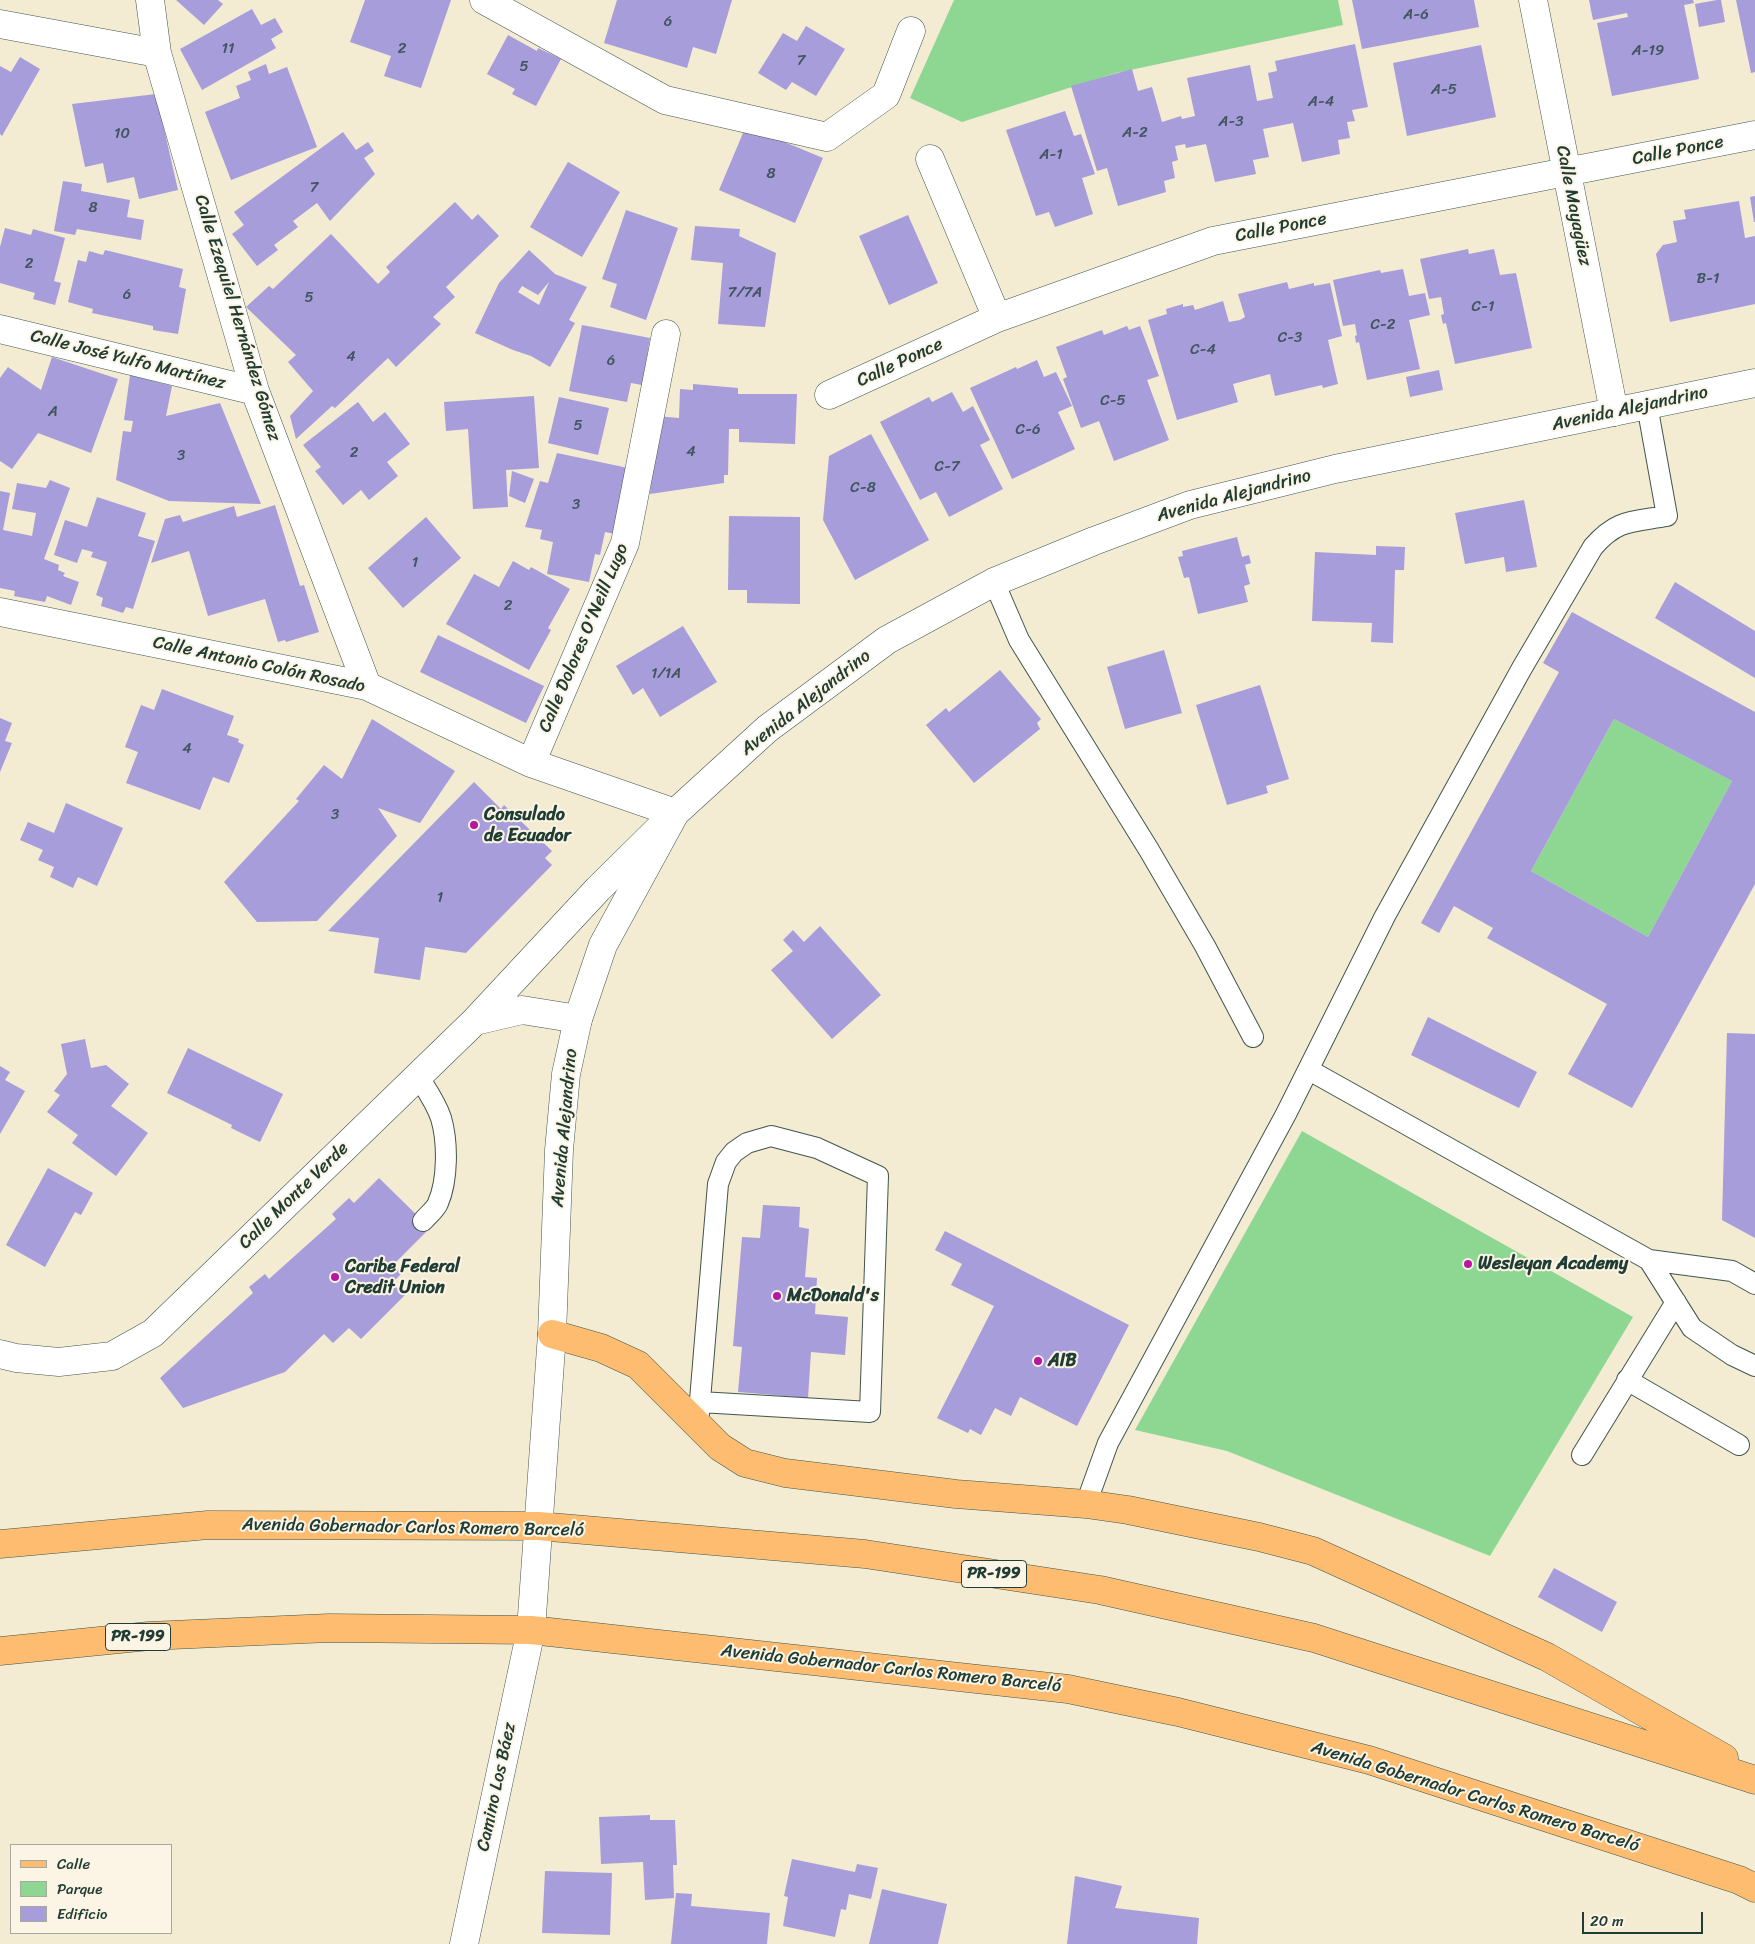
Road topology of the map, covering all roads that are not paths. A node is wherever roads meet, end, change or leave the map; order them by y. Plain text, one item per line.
1 (150, 0) edge
2 (484, 0) edge
3 (1533, 0) edge
4 (0, 24) edge
5 (911, 31) dead end
6 (157, 53) junction
7 (1755, 135) edge
8 (930, 159) dead end
9 (1567, 173) junction
10 (997, 318) junction
11 (0, 329) edge
12 (666, 334) dead end
13 (1755, 383) edge
14 (255, 391) junction
15 (829, 395) dead end
16 (1647, 405) junction
17 (1614, 412) junction
18 (994, 582) junction
19 (0, 612) edge
20 (367, 686) junction
21 (531, 763) junction
22 (675, 813) junction
23 (578, 1019) junction
24 (475, 1021) junction
25 (1253, 1037) dead end
26 (1308, 1070) junction
27 (418, 1076) junction
28 (423, 1221) dead end
29 (1649, 1260) junction
30 (1755, 1284) edge
31 (1676, 1302) junction
32 (552, 1334) junction
33 (0, 1354) edge
34 (1755, 1366) edge
35 (1627, 1380) junction
36 (699, 1413) junction
37 (1739, 1445) dead end
38 (1582, 1455) dead end
39 (1086, 1504) junction
40 (538, 1526) junction
41 (0, 1544) edge
42 (531, 1630) junction
43 (0, 1651) edge
44 (1755, 1775) edge
45 (1755, 1780) edge
46 (1755, 1888) edge
47 (464, 1944) edge

1 - 6 street, Calle Ezequiel Hernández Gómez
2 - 5 street
3 - 9 street, Calle Mayagüez
4 - 6 street
6 - 14 street, Calle Ezequiel Hernández Gómez
7 - 9 street, Calle Ponce
8 - 10 street
9 - 10 street, Calle Ponce
9 - 17 street, Calle Mayagüez
10 - 15 street, Calle Ponce
11 - 14 street, Calle José Yulfo Martínez
12 - 21 street, Calle Dolores O'Neill Lugo
13 - 16 street, Avenida Alejandrino
14 - 20 street, Calle Ezequiel Hernández Gómez
16 - 17 street, Avenida Alejandrino
16 - 26 lane
17 - 18 street, Avenida Alejandrino
18 - 22 street, Avenida Alejandrino
18 - 25 lane
19 - 20 street, Calle Antonio Colón Rosado
20 - 21 street, Calle Antonio Colón Rosado
21 - 22 street, Calle Antonio Colón Rosado
22 - 23 street, Avenida Alejandrino
22 - 24 street, Calle Monte Verde
23 - 24 street
23 - 32 street, Avenida Alejandrino
24 - 27 street, Calle Monte Verde
26 - 29 lane
26 - 39 lane
27 - 28 lane
27 - 33 street, Calle Monte Verde
29 - 30 lane
29 - 31 lane
31 - 34 lane
31 - 35 lane
32 - 36 main road
32 - 40 street, Avenida Alejandrino
35 - 37 lane
35 - 38 lane
36 - 36 lane
36 - 39 main road
39 - 44 main road
40 - 41 main road, Avenida Gobernador Carlos Romero Barceló / PR-199
40 - 42 street, Avenida Alejandrino
40 - 45 main road, Avenida Gobernador Carlos Romero Barceló / PR-199
42 - 43 main road, Avenida Gobernador Carlos Romero Barceló / PR-199
42 - 46 main road, Avenida Gobernador Carlos Romero Barceló / PR-199
42 - 47 street, Camino Los Báez

